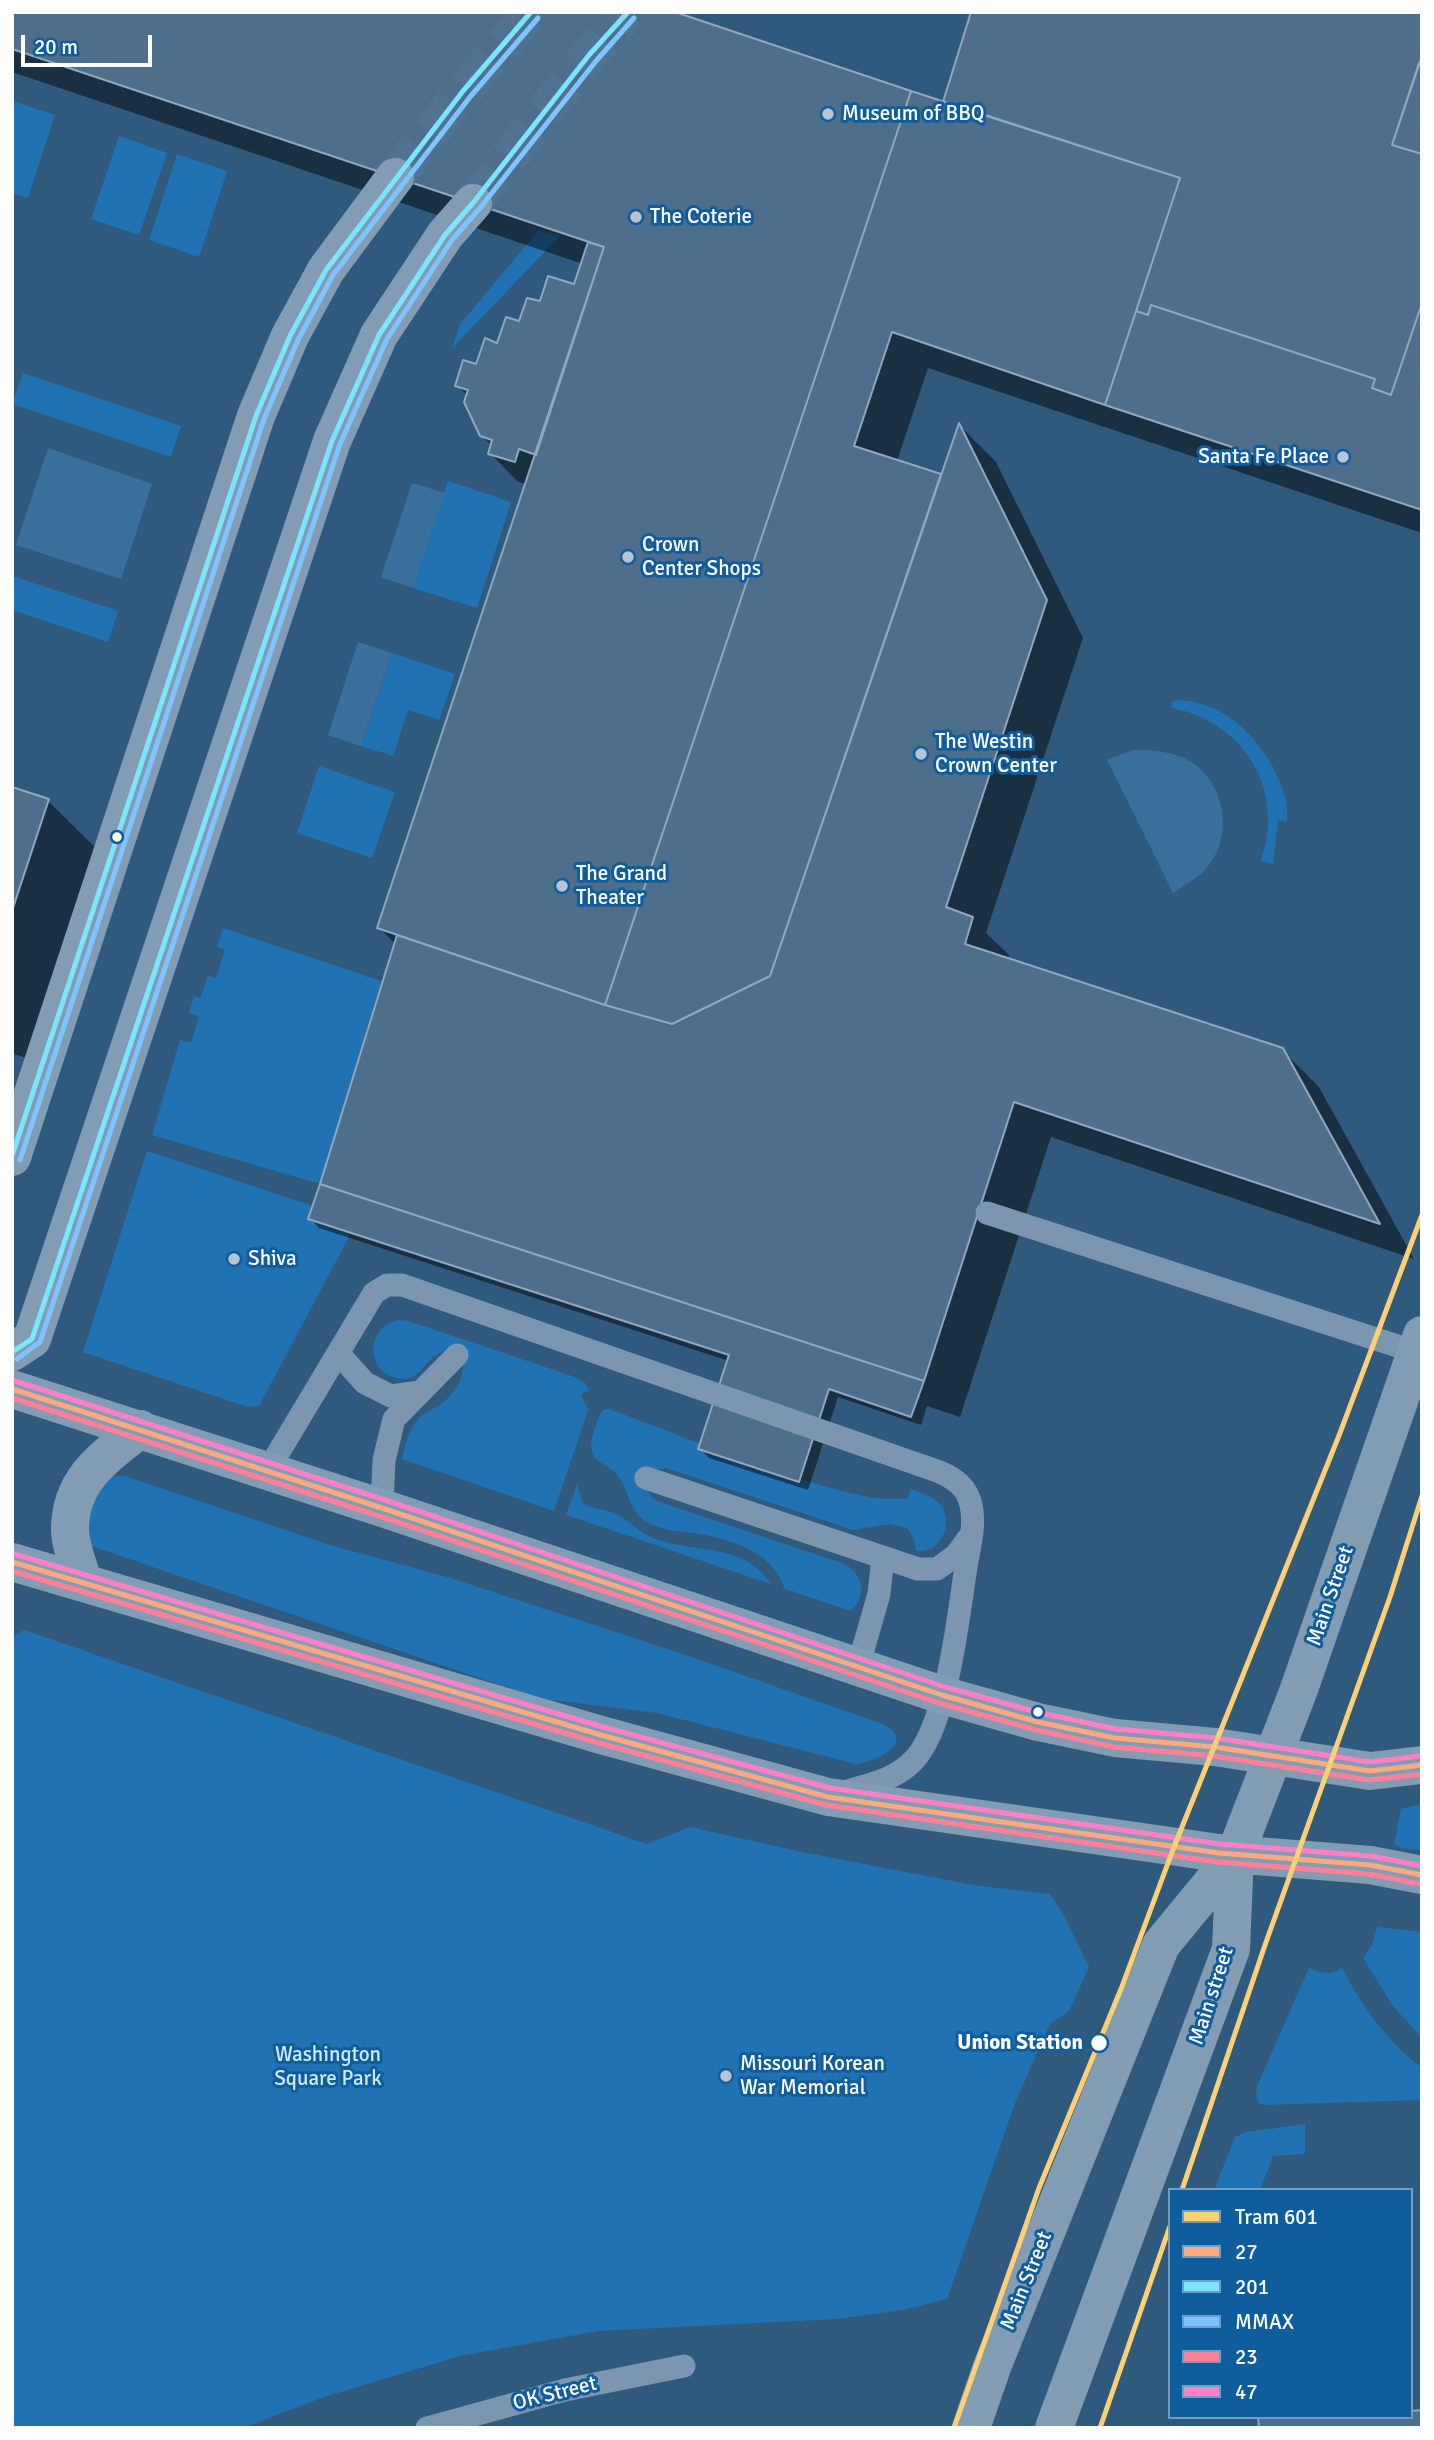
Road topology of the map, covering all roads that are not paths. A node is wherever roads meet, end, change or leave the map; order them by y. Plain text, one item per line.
1 (395, 177) tunnel mouth
2 (473, 203) tunnel mouth
3 (12, 1157) edge
4 (987, 1213) dead end
5 (1419, 1343) edge
6 (12, 1352) edge
7 (338, 1353) junction
8 (457, 1355) dead end
9 (12, 1389) edge
10 (420, 1392) junction
11 (140, 1429) junction
12 (268, 1470) junction
13 (646, 1478) dead end
14 (382, 1507) junction
15 (971, 1535) junction
16 (883, 1557) junction
17 (12, 1562) edge
18 (83, 1582) junction
19 (858, 1667) junction
20 (942, 1695) junction
21 (1274, 1757) junction
22 (1422, 1765) edge
23 (828, 1797) junction
24 (1235, 1855) junction
25 (1422, 1875) edge
26 (684, 2365) dead end
27 (1060, 2411) edge
28 (427, 2428) edge
29 (971, 2428) edge

1 - 3 main road
2 - 6 main road
4 - 5 lane
5 - 21 main road, Main Street
7 - 10 lane
7 - 12 lane
7 - 15 lane
8 - 10 lane
9 - 11 main road
10 - 14 lane
11 - 12 main road
11 - 18 main road
12 - 14 main road
13 - 16 lane
14 - 19 main road
15 - 16 lane
15 - 20 lane
16 - 19 lane
17 - 18 main road
18 - 23 main road
19 - 20 main road
20 - 21 main road
20 - 23 lane
21 - 22 main road
21 - 24 main road, Main Street
23 - 24 main road
24 - 25 main road
24 - 27 main road, Main street
24 - 29 main road, Main Street
26 - 28 lane, OK Street

